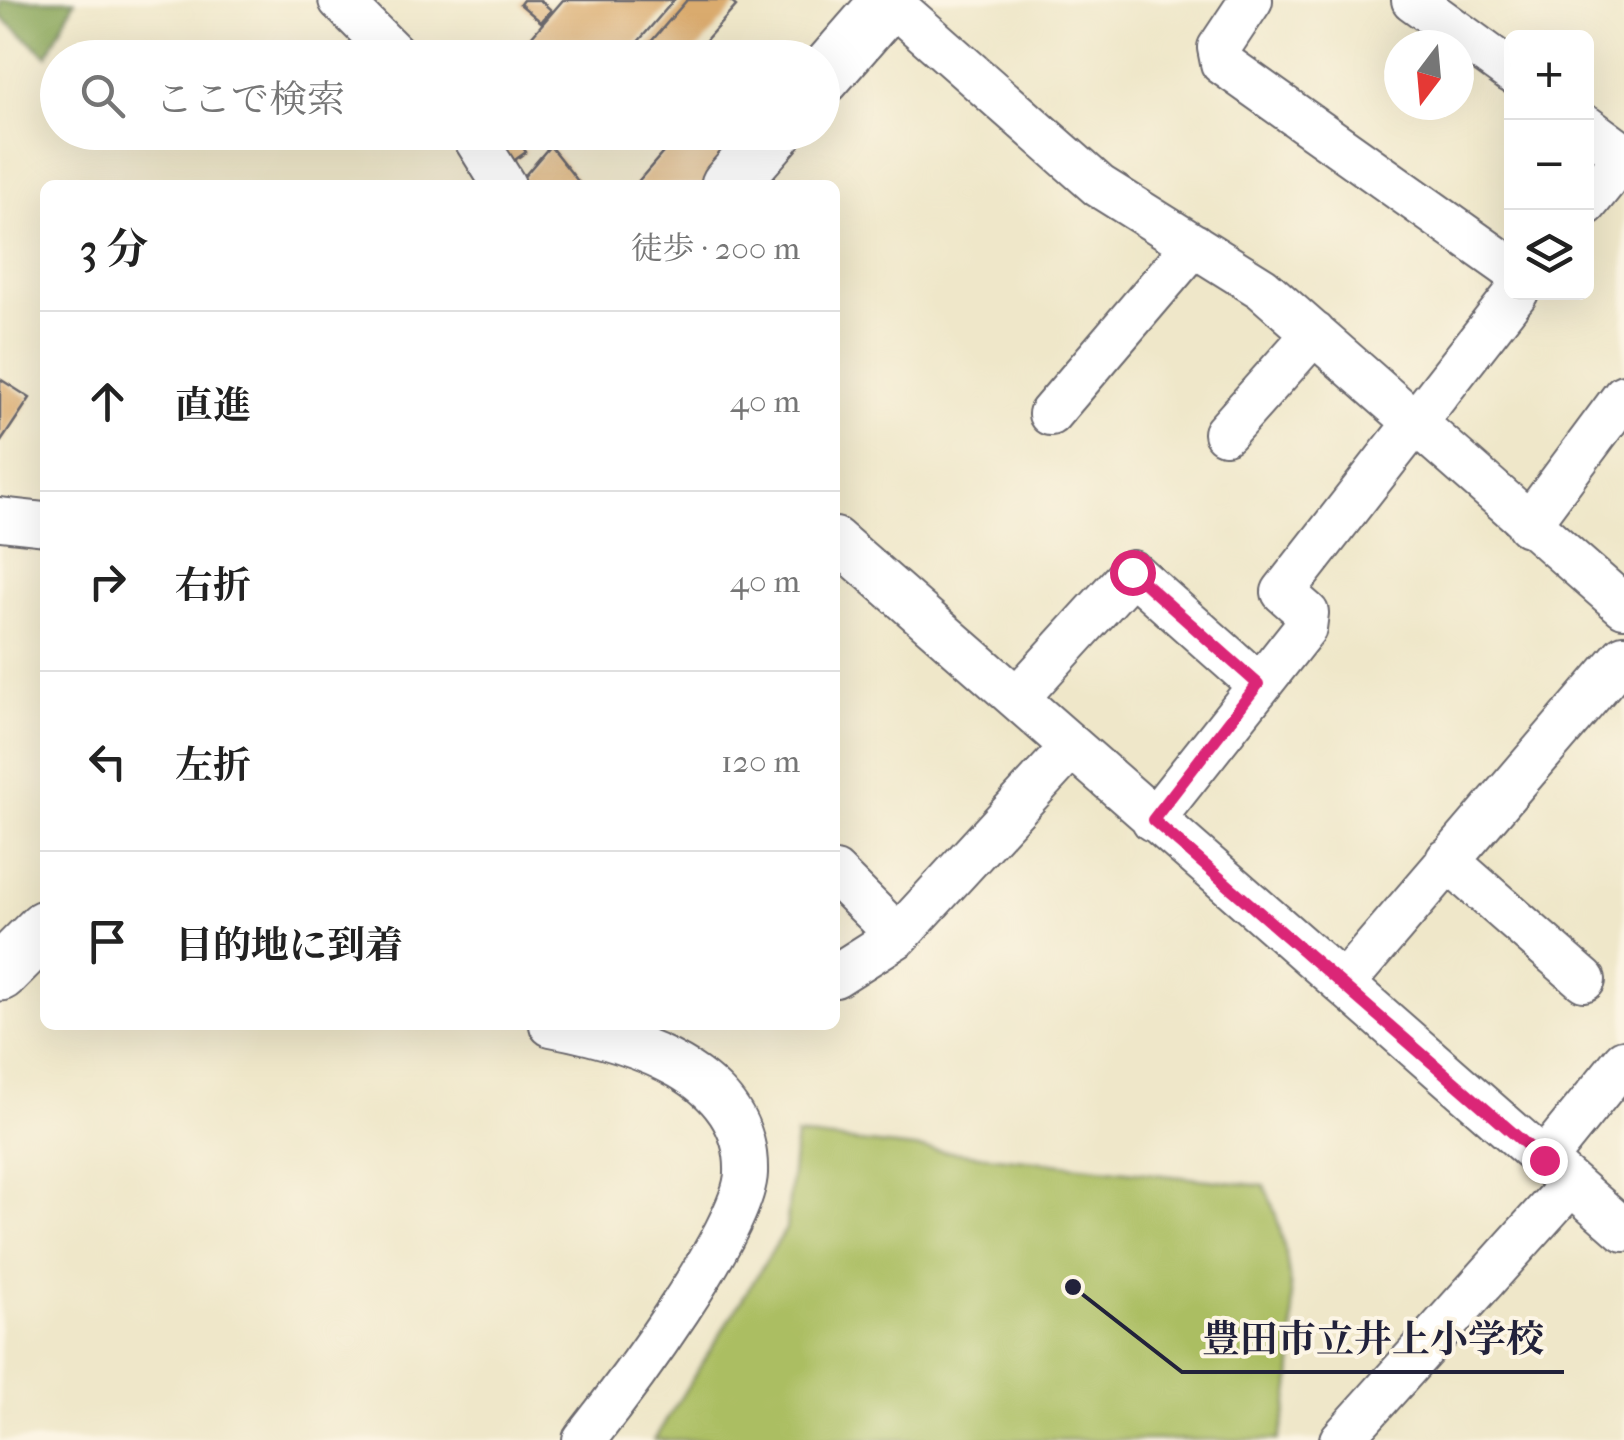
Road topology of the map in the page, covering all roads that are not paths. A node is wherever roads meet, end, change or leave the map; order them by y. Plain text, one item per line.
1 (340, 0) edge
2 (1251, 0) edge
3 (1413, 0) edge
4 (890, 1) edge
5 (380, 40) edge
6 (840, 58) edge
7 (1504, 66) edge
8 (1594, 134) edge
9 (482, 150) edge
10 (759, 150) edge
11 (1624, 156) edge
12 (501, 180) edge
13 (733, 180) edge
14 (1594, 194) edge
15 (1194, 245) junction
16 (1504, 263) edge
17 (1511, 300) edge
18 (1314, 334) junction
19 (1624, 396) edge
20 (1050, 414) dead end
21 (1418, 423) junction
22 (1226, 433) dead end
23 (0, 519) edge
24 (40, 523) edge
25 (1528, 525) junction
26 (840, 543) edge
27 (1624, 606) edge
28 (1624, 656) edge
29 (1258, 684) junction
30 (1019, 696) junction
31 (1070, 749) junction
32 (1153, 820) junction
33 (1447, 860) junction
34 (840, 878) edge
35 (40, 933) edge
36 (898, 936) junction
37 (0, 973) edge
38 (840, 973) edge
39 (1584, 980) dead end
40 (1343, 984) junction
41 (581, 1030) edge
42 (1624, 1061) edge
43 (1557, 1172) junction
44 (1624, 1230) edge
45 (584, 1440) edge
46 (1340, 1440) edge

1 - 5 street
2 - 16 street
3 - 7 street
4 - 6 main road
4 - 15 street
8 - 11 street
9 - 12 street
10 - 13 main road
11 - 14 street
15 - 18 street
15 - 20 street
17 - 21 street
18 - 21 street
18 - 22 street
19 - 25 street
21 - 25 street
21 - 29 street
23 - 24 street
25 - 27 street
26 - 30 street
28 - 33 street
29 - 30 street
29 - 32 street
30 - 31 street
31 - 32 street
31 - 36 street
32 - 40 street
33 - 39 street
33 - 40 street
34 - 36 street
35 - 37 main road
36 - 38 street
40 - 43 street
41 - 45 street
42 - 43 street
43 - 44 street
43 - 46 street

